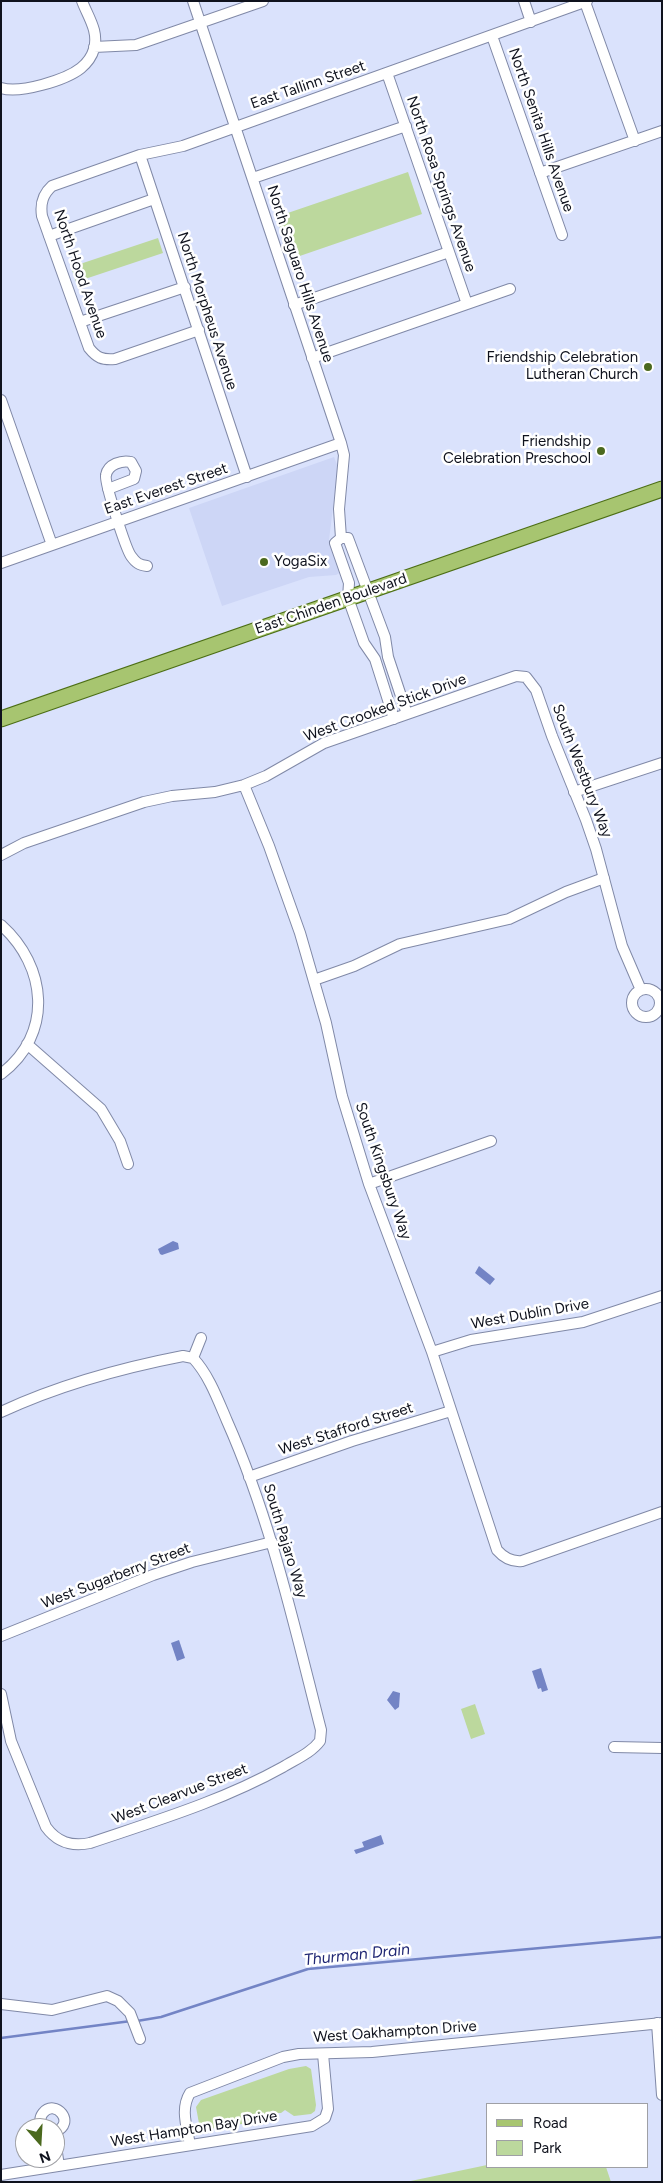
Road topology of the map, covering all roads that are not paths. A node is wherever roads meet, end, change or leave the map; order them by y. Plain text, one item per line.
1 (82, 1) edge
2 (192, 1) edge
3 (263, 1) edge
4 (524, 1) edge
5 (586, 2) edge
6 (530, 22) junction
7 (200, 23) junction
8 (492, 36) junction
9 (94, 48) junction
10 (387, 73) junction
11 (1, 88) edge
12 (236, 126) junction
13 (406, 126) junction
14 (662, 132) edge
15 (635, 141) junction
16 (140, 155) junction
17 (540, 173) junction
18 (253, 178) junction
19 (43, 196) joint
20 (154, 198) junction
21 (562, 235) dead end
22 (49, 236) junction
23 (449, 252) junction
24 (184, 287) junction
25 (510, 289) dead end
26 (467, 304) junction
27 (294, 305) junction
28 (80, 322) junction
29 (199, 330) junction
30 (312, 358) junction
31 (1, 400) edge
32 (341, 443) junction
33 (247, 477) junction
34 (108, 489) dead end
35 (662, 489) edge
36 (119, 522) junction
37 (341, 538) junction
38 (52, 545) junction
39 (1, 563) edge
40 (147, 566) dead end
41 (367, 591) junction
42 (348, 598) junction
43 (526, 677) joint
44 (407, 714) junction
45 (1, 719) edge
46 (394, 719) junction
47 (662, 763) edge
48 (244, 785) junction
49 (574, 792) junction
50 (1, 855) edge
51 (604, 878) junction
52 (1, 925) edge
53 (314, 980) junction
54 (641, 990) dead end
55 (28, 1044) junction
56 (1, 1074) edge
57 (491, 1141) dead end
58 (128, 1164) dead end
59 (368, 1184) junction
60 (662, 1296) edge
61 (201, 1338) dead end
62 (432, 1352) junction
63 (193, 1358) junction
64 (452, 1411) junction
65 (1, 1412) edge
66 (249, 1476) junction
67 (662, 1512) edge
68 (272, 1542) junction
69 (1, 1636) edge
70 (1, 1694) edge
71 (320, 1741) joint
72 (614, 1747) dead end
73 (662, 1748) edge
74 (1, 2004) edge
75 (659, 2023) edge
76 (140, 2039) dead end
77 (323, 2054) junction
78 (662, 2096) edge
79 (41, 2118) edge
80 (63, 2118) edge
81 (190, 2145) junction
82 (65, 2165) edge
83 (46, 2168) edge
84 (1, 2175) edge

1 - 9 street
2 - 7 street, North Saguaro Hills Avenue
3 - 7 street
4 - 6 street
5 - 6 street, East Tallinn Street
5 - 15 street
6 - 8 street, East Tallinn Street
7 - 9 street
7 - 12 street, North Saguaro Hills Avenue
8 - 10 street, East Tallinn Street
8 - 17 street, North Senita Hills Avenue
9 - 11 street
10 - 12 street, East Tallinn Street
10 - 13 street, North Rosa Springs Avenue
12 - 16 street, East Tallinn Street
12 - 18 street, North Saguaro Hills Avenue
13 - 18 street
13 - 23 street, North Rosa Springs Avenue
14 - 15 street
15 - 17 street
16 - 19 street, East Tallinn Street
16 - 20 street, North Morpheus Avenue
17 - 21 street, North Senita Hills Avenue
18 - 27 street, North Saguaro Hills Avenue
19 - 22 street, North Hood Avenue
20 - 22 street
20 - 24 street, North Morpheus Avenue
22 - 28 street, North Hood Avenue
23 - 26 street, North Rosa Springs Avenue
23 - 27 street
24 - 28 street
24 - 29 street, North Morpheus Avenue
25 - 26 street
26 - 30 street
27 - 30 street, North Saguaro Hills Avenue
28 - 29 street, North Hood Avenue
29 - 33 street, North Morpheus Avenue
30 - 32 street, North Saguaro Hills Avenue
31 - 38 street
32 - 33 street, East Everest Street
32 - 37 street, North Saguaro Hills Avenue
33 - 36 street, East Everest Street
34 - 36 street
35 - 41 main road, East Chinden Boulevard
36 - 38 street, East Everest Street
36 - 40 street
37 - 41 street
37 - 42 street, North Saguaro Hills Avenue
38 - 39 street, East Everest Street
41 - 42 main road, East Chinden Boulevard
41 - 44 street
42 - 45 main road, East Chinden Boulevard
42 - 46 street
43 - 44 street, West Crooked Stick Drive
43 - 49 street, South Westbury Way
44 - 46 street, West Crooked Stick Drive
46 - 48 street, West Crooked Stick Drive
47 - 49 street
48 - 50 street, West Crooked Stick Drive
48 - 53 street, South Kingsbury Way
49 - 51 street, South Westbury Way
51 - 53 street
51 - 54 street, South Westbury Way
52 - 55 street
53 - 59 street, South Kingsbury Way
55 - 56 street
55 - 58 street
57 - 59 street
59 - 62 street, South Kingsbury Way
60 - 62 street, West Dublin Drive
61 - 63 street
62 - 64 street, South Kingsbury Way
63 - 65 street
63 - 66 street, South Pajaro Way
64 - 66 street, West Stafford Street
64 - 67 street, South Kingsbury Way
66 - 68 street, South Pajaro Way
68 - 69 street, West Sugarberry Street
68 - 71 street, South Pajaro Way
70 - 71 street, West Clearvue Street
72 - 73 street
74 - 76 street
75 - 77 street, West Oakhampton Drive
75 - 78 street
77 - 81 street, West Oakhampton Drive
77 - 81 street, West Hampton Bay Drive
79 - 80 street
81 - 82 street, West Hampton Bay Drive
83 - 84 street, West Hampton Bay Drive

